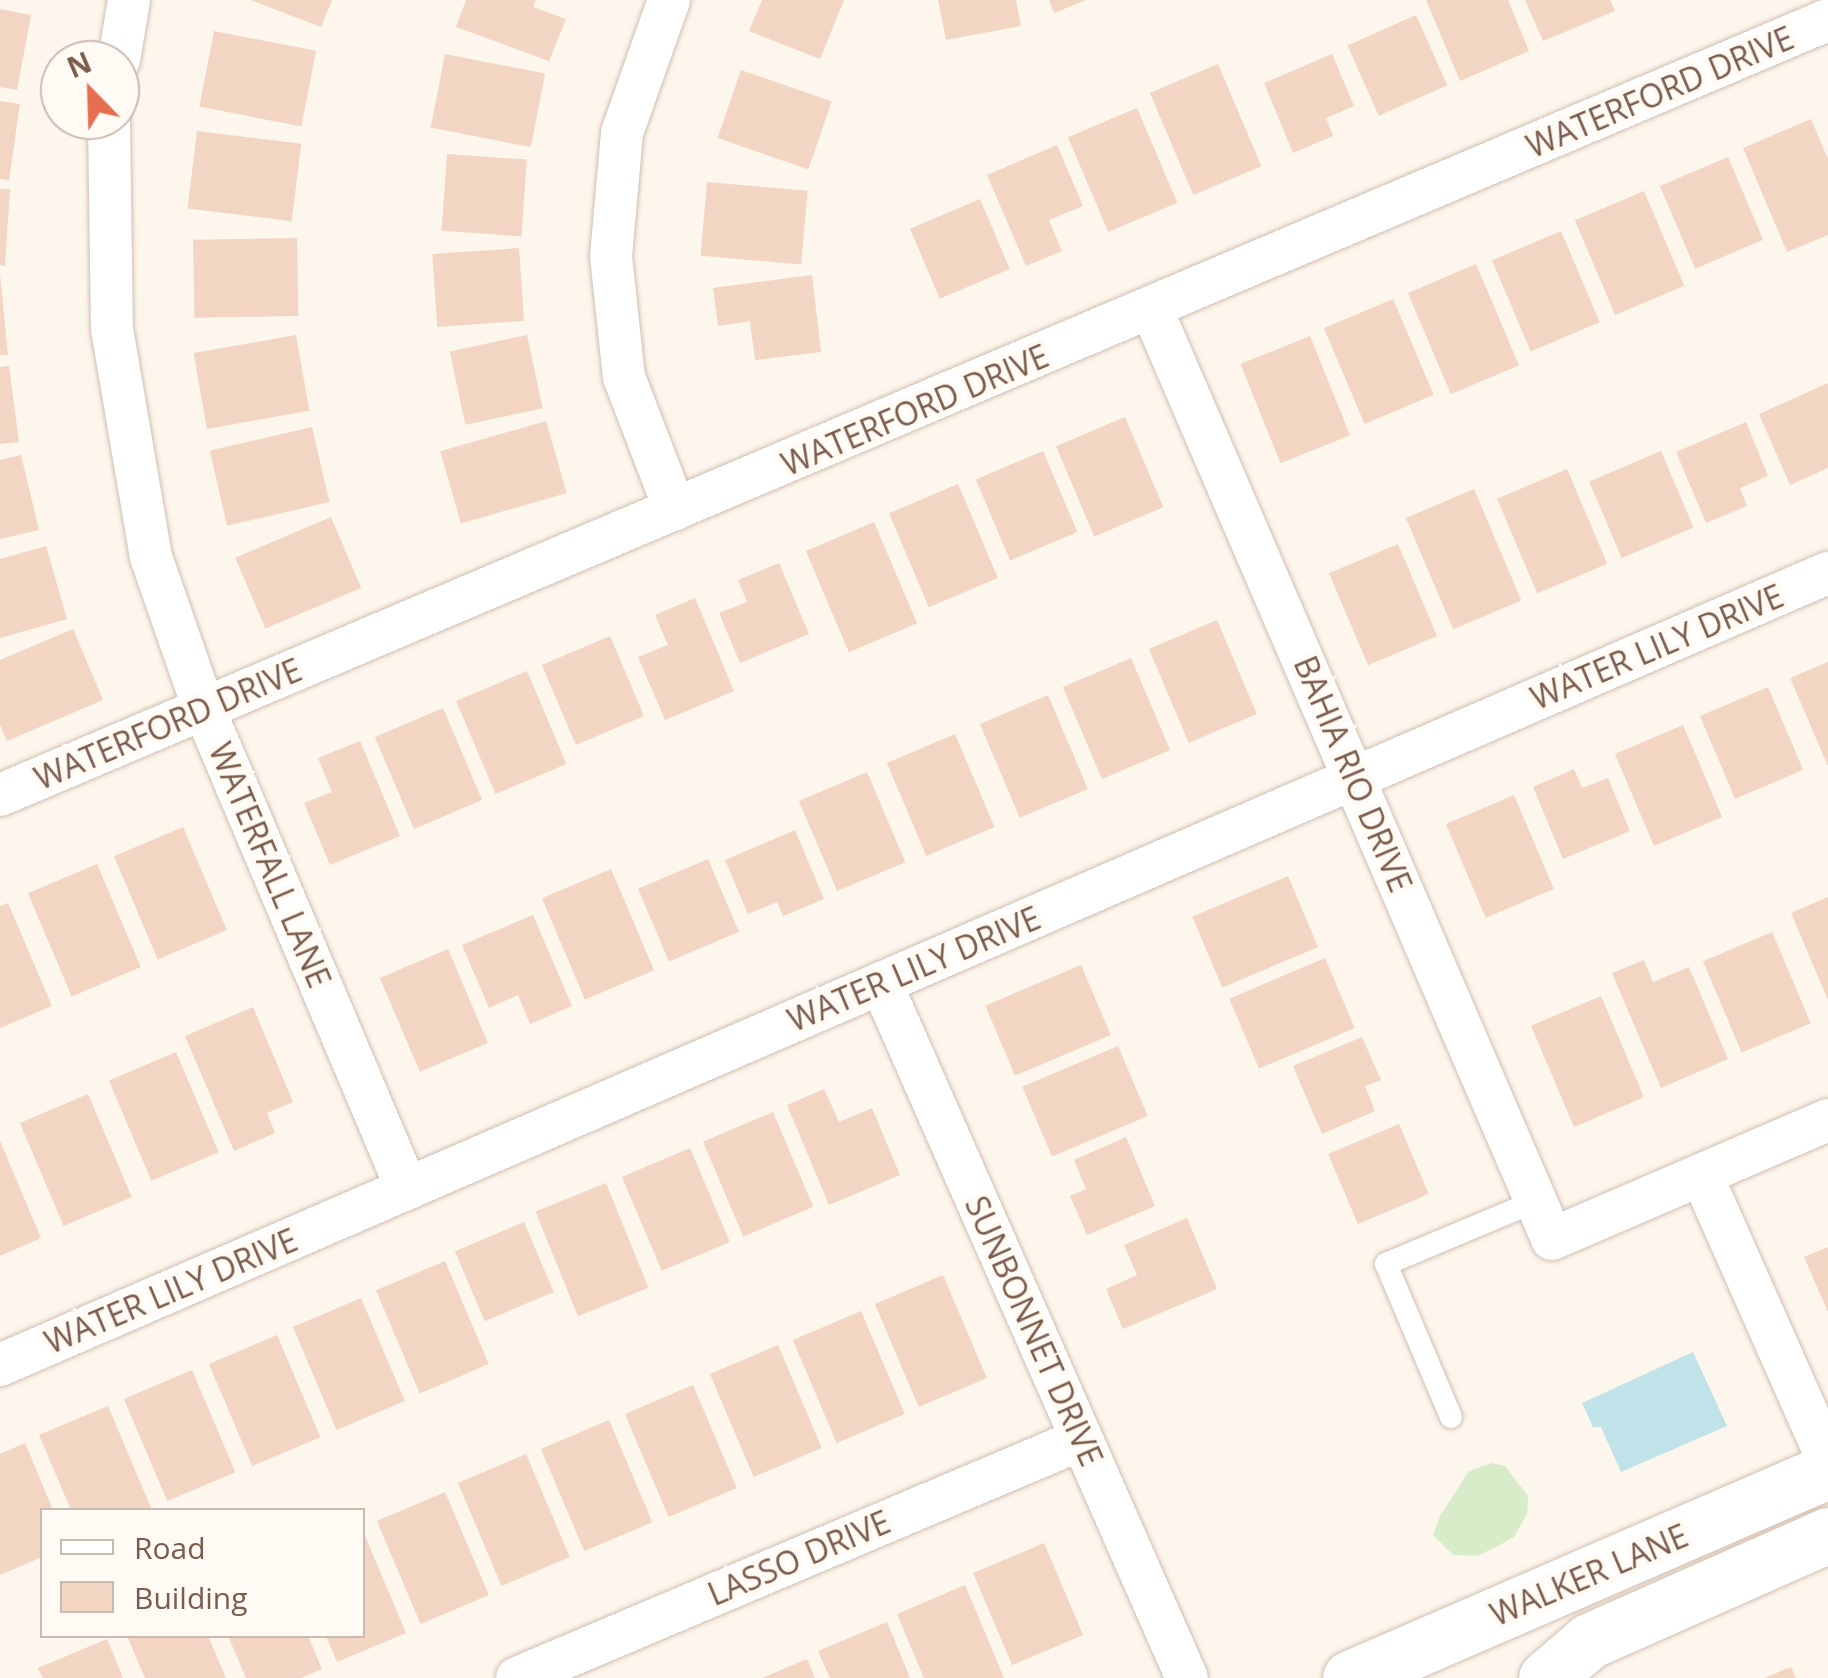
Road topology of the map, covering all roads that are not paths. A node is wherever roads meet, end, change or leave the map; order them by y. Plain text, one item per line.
1 (129, 0) edge
2 (669, 0) edge
3 (1828, 20) edge
4 (122, 40) edge
5 (109, 140) edge
6 (1152, 310) junction
7 (675, 510) junction
8 (1828, 573) edge
9 (204, 709) junction
10 (1356, 778) junction
11 (0, 795) edge
12 (881, 983) junction
13 (1828, 1120) edge
14 (1702, 1176) junction
15 (407, 1188) junction
16 (1544, 1220) junction
17 (0, 1365) edge
18 (1451, 1417) dead end
19 (1082, 1439) junction
20 (1828, 1461) edge
21 (1828, 1471) edge
22 (1828, 1534) edge
23 (1828, 1566) edge
24 (517, 1678) edge
25 (1187, 1678) edge
26 (1350, 1678) edge
27 (1546, 1678) edge
28 (1568, 1678) edge

1 - 4 street
2 - 7 street
3 - 6 street, WATERFORD DRIVE
5 - 9 street, WATERFALL LANE
6 - 7 street, WATERFORD DRIVE
6 - 10 street, BAHIA RIO DRIVE
7 - 9 street, WATERFORD DRIVE
8 - 10 street, WATER LILY DRIVE
9 - 11 street, WATERFORD DRIVE
9 - 15 street, WATERFALL LANE
10 - 12 street, WATER LILY DRIVE
10 - 16 street, BAHIA RIO DRIVE
12 - 15 street, WATER LILY DRIVE
12 - 19 street, SUNBONNET DRIVE
13 - 14 street
14 - 16 street
14 - 20 street
15 - 17 street, WATER LILY DRIVE
16 - 18 lane
19 - 24 street, LASSO DRIVE
19 - 25 street, SUNBONNET DRIVE
21 - 26 street, WALKER LANE
22 - 27 street
23 - 28 street

